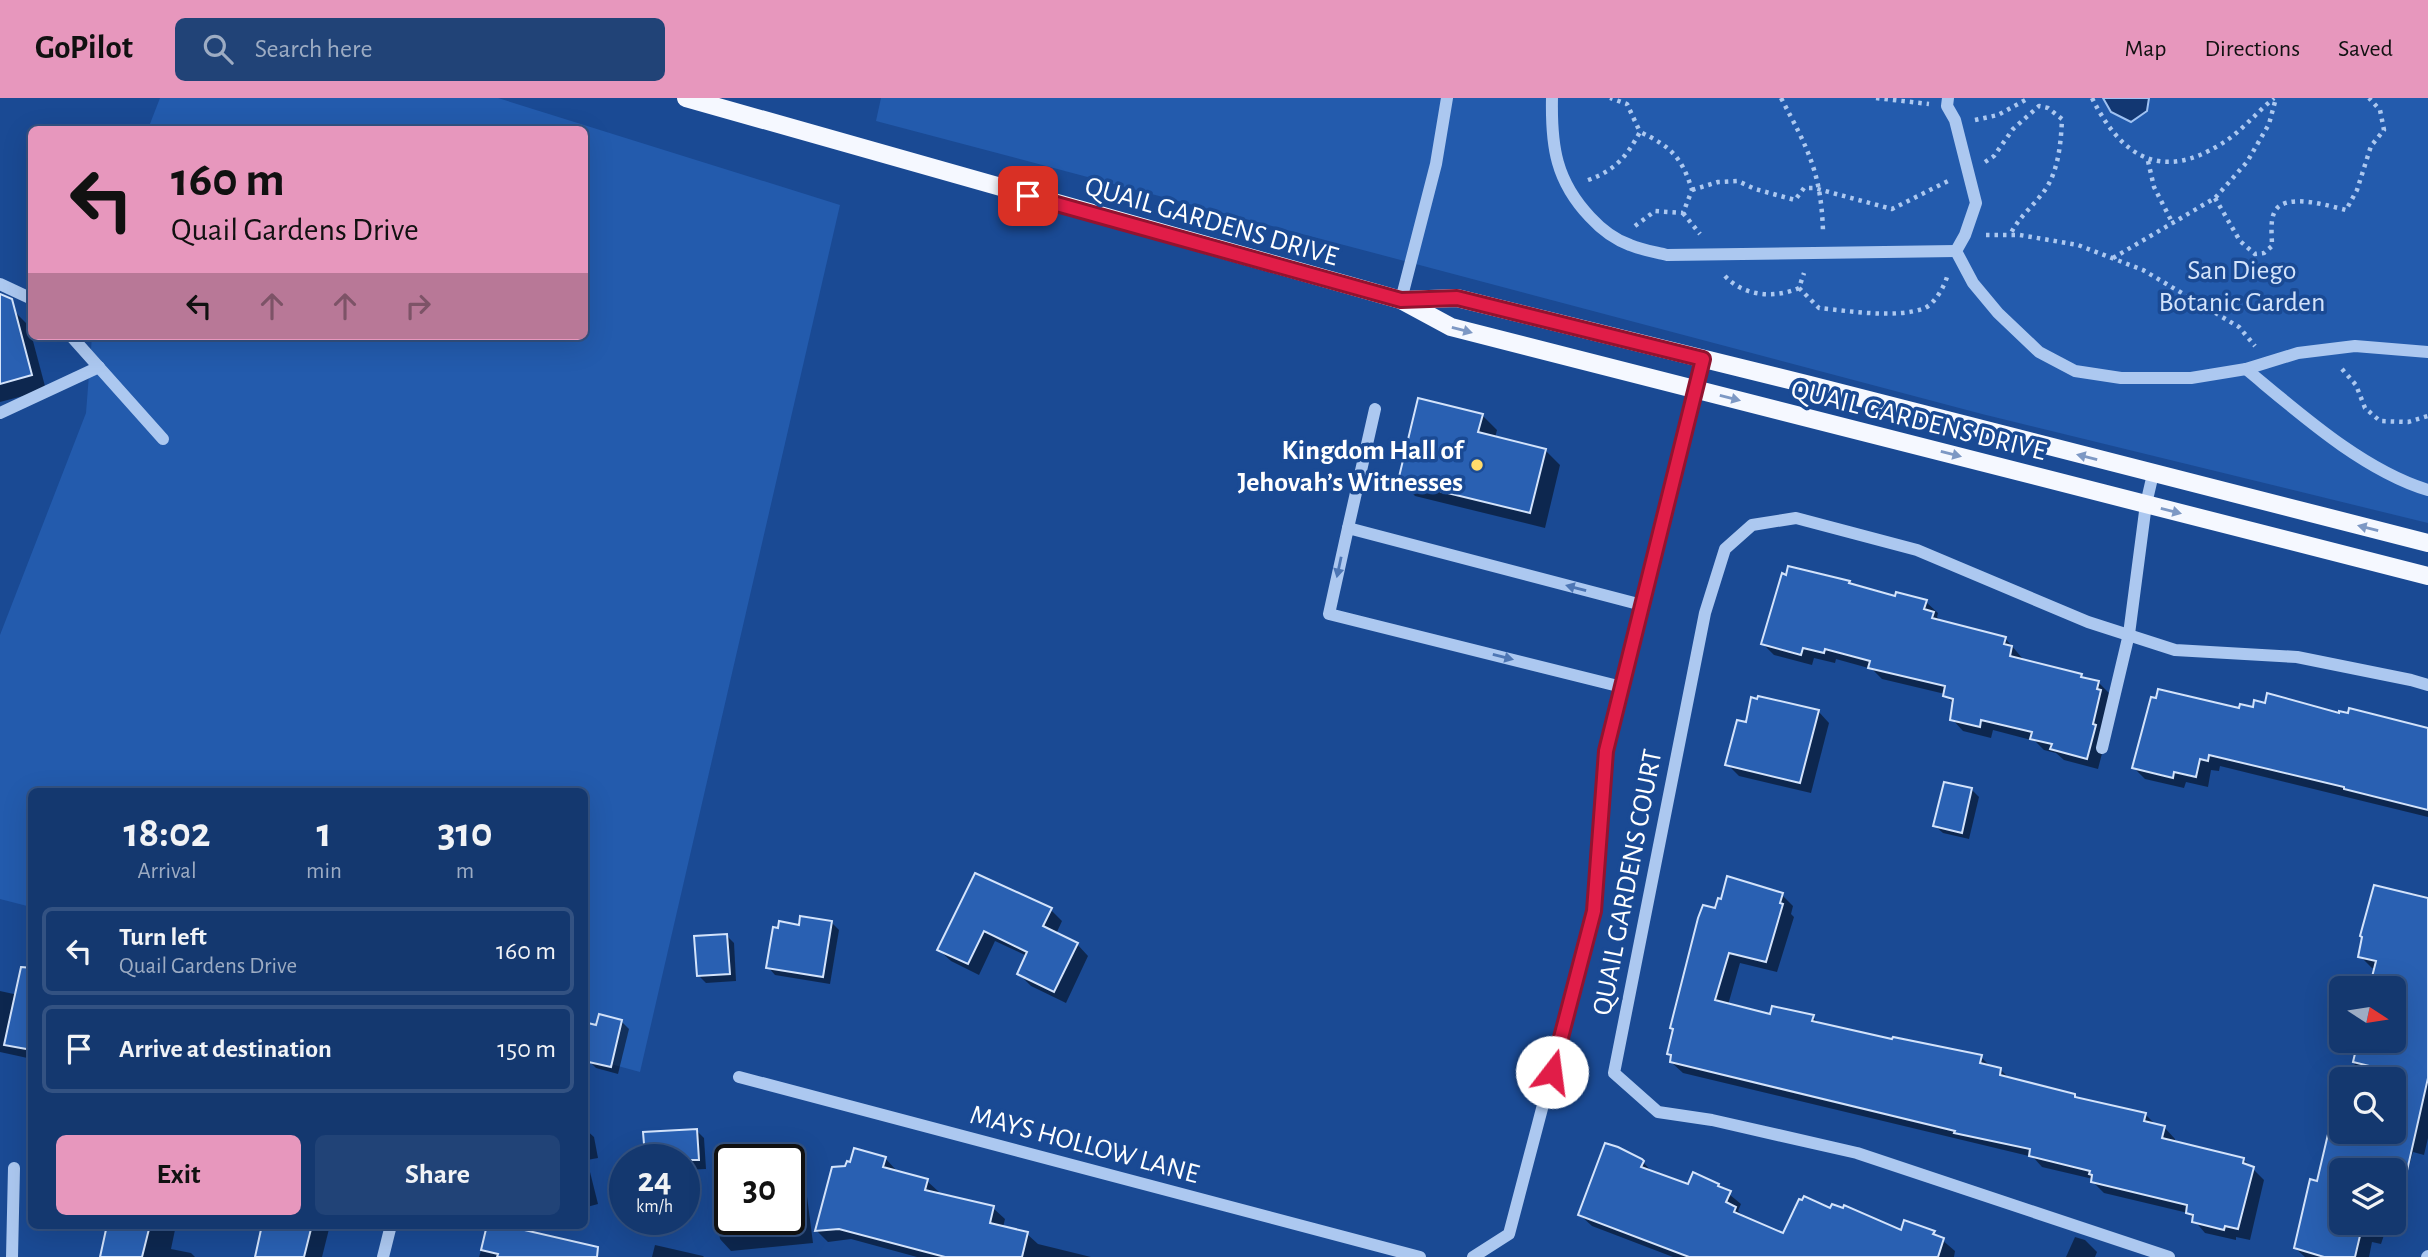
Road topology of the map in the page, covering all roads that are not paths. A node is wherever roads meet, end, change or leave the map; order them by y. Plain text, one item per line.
1 (686, 98) edge
2 (1447, 98) edge
3 (1552, 98) edge
4 (1947, 102) edge
5 (1956, 251) junction
6 (0, 284) edge
7 (28, 297) edge
8 (1401, 300) junction
9 (75, 340) edge
10 (2428, 352) edge
11 (1703, 359) junction
12 (99, 367) junction
13 (2246, 369) junction
14 (1695, 389) junction
15 (1375, 409) dead end
16 (0, 413) edge
17 (163, 439) dead end
18 (2153, 474) junction
19 (2428, 490) edge
20 (2146, 504) junction
21 (1348, 528) junction
22 (2428, 543) edge
23 (2428, 576) edge
24 (1642, 605) junction
25 (2129, 634) junction
26 (2428, 685) edge
27 (1622, 687) junction
28 (2102, 748) dead end
29 (739, 1077) dead end
30 (14, 1168) dead end
31 (390, 1229) edge
32 (12, 1257) edge
33 (383, 1257) edge
34 (1420, 1257) edge
35 (1474, 1257) edge
36 (2169, 1257) edge

1 - 8 main road, QUAIL GARDENS DRIVE
2 - 8 street
3 - 5 street
4 - 5 street
5 - 13 street
6 - 7 street
8 - 11 main road, QUAIL GARDENS DRIVE
8 -> 14 main road, QUAIL GARDENS DRIVE
9 - 12 street
10 - 13 street
11 - 14 street
18 -> 11 main road, QUAIL GARDENS DRIVE
12 - 16 street
12 - 17 street
13 - 19 street
14 -> 20 main road, QUAIL GARDENS DRIVE
14 - 24 street
15 - 21 street
18 - 20 street
22 -> 18 main road, QUAIL GARDENS DRIVE
20 -> 23 main road, QUAIL GARDENS DRIVE
20 - 25 street
24 -> 21 street
21 -> 27 street
24 - 27 street
25 - 26 street, QUAIL GARDENS COURT
25 - 28 street
25 - 36 street, QUAIL GARDENS COURT
27 - 35 street
29 - 34 street, MAYS HOLLOW LANE
30 - 32 street
31 - 33 street

